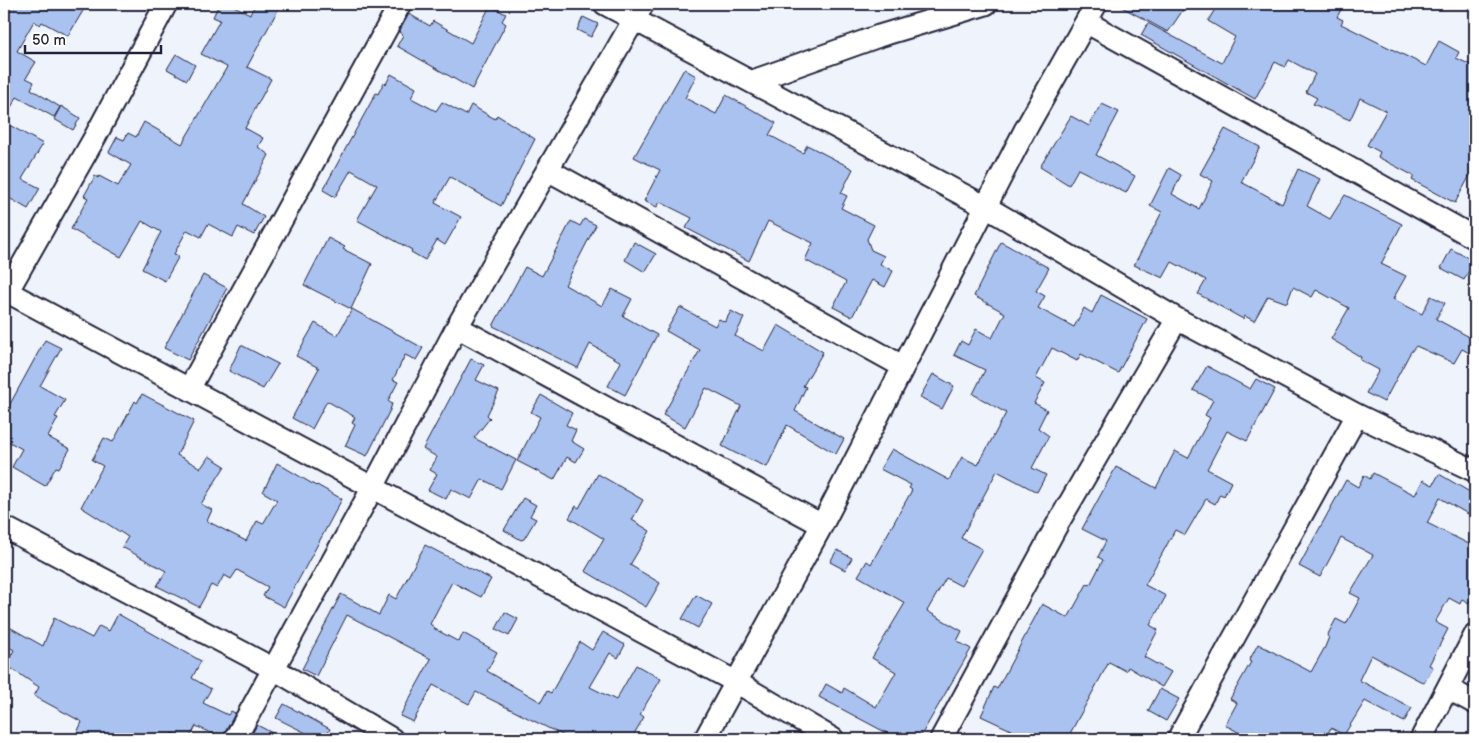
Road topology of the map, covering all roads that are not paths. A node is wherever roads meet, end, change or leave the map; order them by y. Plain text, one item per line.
1 (166, 4) edge
2 (400, 4) edge
3 (605, 4) edge
4 (986, 4) edge
5 (639, 12) edge
6 (1091, 13) edge
7 (753, 81) junction
8 (548, 170) junction
9 (986, 207) junction
10 (1475, 238) edge
11 (6, 291) edge
12 (1177, 319) junction
13 (458, 327) junction
14 (902, 366) junction
15 (189, 389) junction
16 (1357, 415) junction
17 (1475, 470) edge
18 (372, 489) junction
19 (822, 525) junction
20 (4, 527) edge
21 (1475, 635) edge
22 (274, 670) junction
23 (736, 682) junction
24 (1449, 689) junction
25 (1475, 703) edge
26 (235, 739) edge
27 (392, 739) edge
28 (705, 739) edge
29 (833, 739) edge
30 (941, 739) edge
31 (1178, 739) edge
32 (1421, 739) edge

1 - 11 street
2 - 15 street
3 - 5 street
4 - 7 street
5 - 7 street
5 - 8 street
6 - 9 street
6 - 10 street
7 - 9 street
8 - 13 street
8 - 14 street
9 - 12 street
9 - 14 street
11 - 15 street
12 - 16 street
12 - 30 street
13 - 18 street
13 - 19 street
14 - 19 street
15 - 18 street
16 - 17 street
16 - 31 street
18 - 22 street
18 - 23 street
19 - 23 street
20 - 22 street
21 - 24 street
22 - 26 street
22 - 27 street
23 - 28 street
23 - 29 street
24 - 25 street
24 - 32 street

